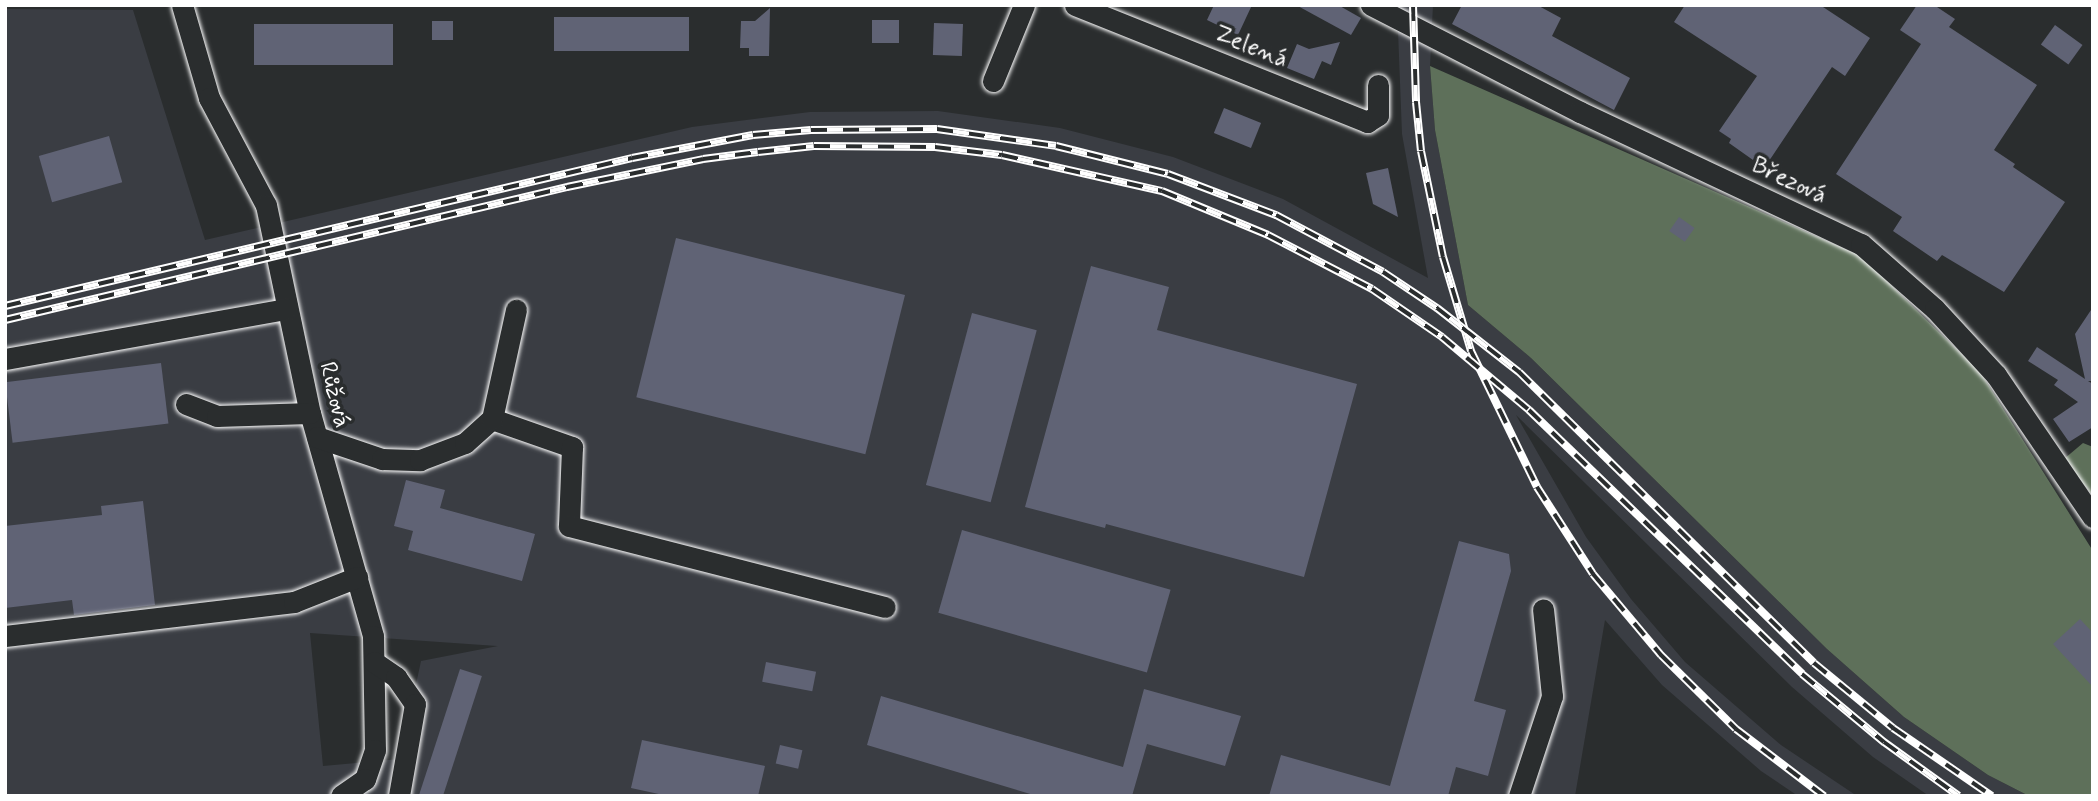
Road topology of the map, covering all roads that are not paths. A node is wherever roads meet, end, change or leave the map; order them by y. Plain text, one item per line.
1 (182, 5) edge
2 (1024, 5) edge
3 (1075, 5) edge
4 (1371, 5) edge
5 (993, 81) dead end
6 (1378, 85) dead end
7 (287, 309) junction
8 (516, 310) dead end
9 (5, 359) edge
10 (186, 404) dead end
11 (310, 413) junction
12 (492, 419) junction
13 (317, 437) junction
14 (2093, 517) edge
15 (356, 578) junction
16 (885, 607) dead end
17 (1543, 609) dead end
18 (5, 636) edge
19 (374, 662) junction
20 (341, 796) edge
21 (399, 796) edge
22 (1519, 796) edge

1 - 7 street, Růžová
2 - 5 street
3 - 6 street, Zelená
4 - 14 street, Březová
7 - 9 street
7 - 11 street, Růžová
8 - 12 street
10 - 11 street
11 - 13 street, Růžová
12 - 13 street
12 - 16 street
13 - 15 street, Růžová
15 - 18 street
15 - 19 street, Růžová
17 - 22 street
19 - 20 street, Růžová
19 - 21 street

